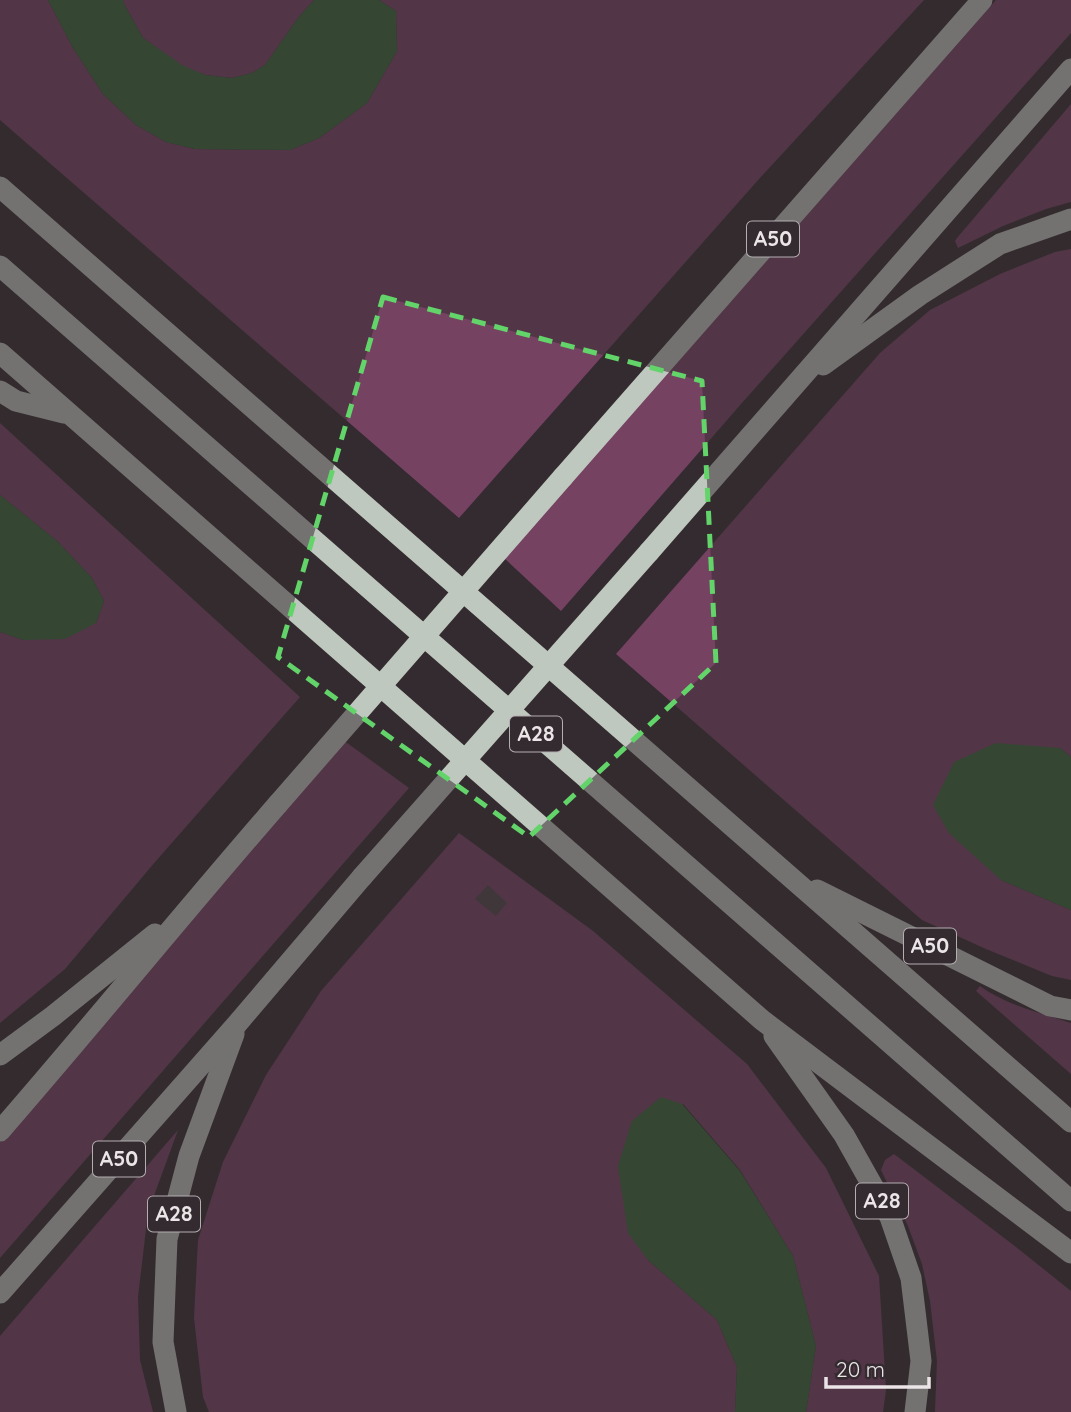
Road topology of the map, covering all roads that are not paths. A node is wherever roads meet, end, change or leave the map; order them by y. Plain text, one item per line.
1 (982, 0) edge
2 (1071, 69) edge
3 (0, 187) edge
4 (1071, 219) edge
5 (0, 267) edge
6 (0, 353) edge
7 (793, 386) junction
8 (0, 391) edge
9 (70, 415) junction
10 (790, 877) junction
11 (192, 904) junction
12 (1071, 1010) edge
13 (762, 1020) junction
14 (237, 1024) junction
15 (0, 1055) edge
16 (1071, 1122) edge
17 (0, 1131) edge
18 (1071, 1201) edge
19 (1071, 1253) edge
20 (0, 1293) edge
21 (176, 1412) edge
22 (915, 1412) edge

1 - 11 highway, A50, bridge
2 - 7 highway, A50
3 - 10 highway, A28
4 - 7 highway, A50
5 - 18 highway, A28
6 - 9 highway, A28
7 - 14 highway, A50, bridge
8 - 9 highway
9 - 13 highway, A28
10 - 12 highway, A50
10 - 16 highway, A28
11 - 15 highway, A50
11 - 17 highway, A50
13 - 19 highway, A28
13 - 22 highway, A28
14 - 20 highway, A50
14 - 21 highway, A28

